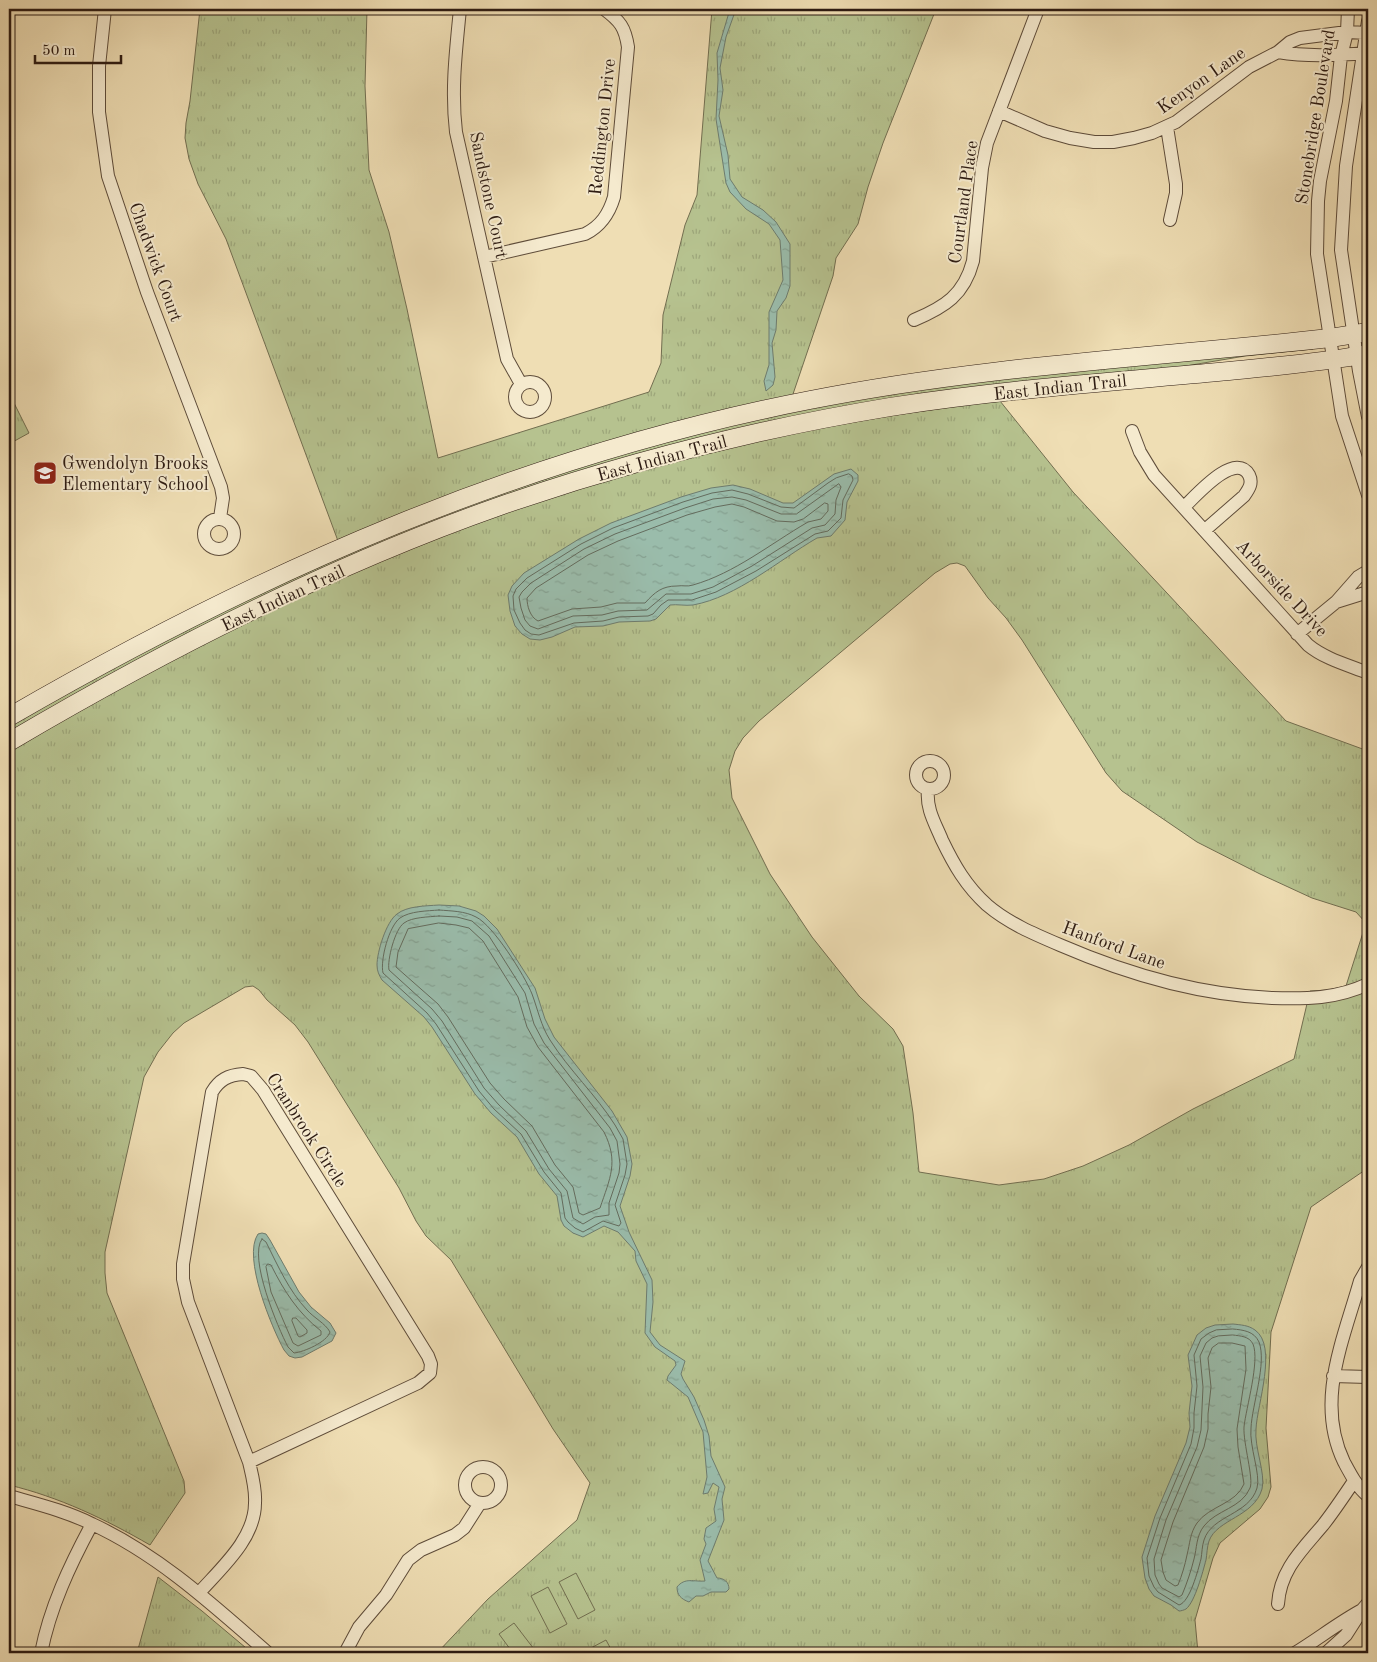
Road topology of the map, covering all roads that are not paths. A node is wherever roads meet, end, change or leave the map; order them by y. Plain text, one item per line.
1 (105, 9) edge
2 (460, 9) edge
3 (604, 9) edge
4 (1038, 9) edge
5 (1348, 9) edge
6 (1368, 29) edge
7 (1347, 32) junction
8 (1278, 52) junction
9 (1366, 54) edge
10 (1342, 56) junction
11 (999, 111) junction
12 (1167, 127) junction
13 (1170, 220) dead end
14 (484, 257) junction
15 (914, 320) dead end
16 (1361, 333) edge
17 (1330, 338) junction
18 (1363, 355) edge
19 (1334, 359) junction
20 (521, 384) dead end
21 (1368, 418) edge
22 (1132, 432) dead end
23 (1368, 495) edge
24 (1184, 507) junction
25 (220, 518) dead end
26 (1205, 530) junction
27 (1368, 571) edge
28 (1368, 592) edge
29 (1336, 602) junction
30 (1297, 634) junction
31 (1368, 672) edge
32 (9, 717) edge
33 (9, 742) edge
34 (928, 790) dead end
35 (1368, 984) edge
36 (1368, 1267) edge
37 (1333, 1376) junction
38 (1368, 1377) edge
39 (248, 1462) junction
40 (1354, 1481) junction
41 (9, 1496) edge
42 (1368, 1496) edge
43 (480, 1503) dead end
44 (92, 1524) junction
45 (199, 1593) junction
46 (1278, 1604) dead end
47 (1365, 1606) edge
48 (41, 1653) edge
49 (268, 1653) edge
50 (345, 1653) edge
51 (1295, 1653) edge
52 (1326, 1653) edge

1 - 25 street, Chadwick Court
2 - 14 street, Sandstone Court
3 - 14 street, Reddington Drive
4 - 11 street, Courtland Place
5 - 7 street, Stonebridge Boulevard
6 - 7 street, Kenyon Lane
6 - 9 street
7 - 8 street, Kenyon Lane
7 - 10 street, Stonebridge Boulevard
8 - 10 street
8 - 12 street, Kenyon Lane
9 - 10 street
9 - 16 street
10 - 17 street, Stonebridge Boulevard
11 - 12 street, Kenyon Lane
11 - 15 street, Courtland Place
12 - 13 street
14 - 20 street, Sandstone Court
16 - 17 main road, East Indian Trail
16 - 18 street
17 - 19 street, Stonebridge Boulevard
17 - 32 main road, East Indian Trail
18 - 19 main road, East Indian Trail
18 - 21 street
19 - 23 street, Stonebridge Boulevard
19 - 33 main road, East Indian Trail
22 - 24 street, Arborside Drive
24 - 26 street, Arborside Drive
24 - 26 street
26 - 30 street, Arborside Drive
27 - 29 street
28 - 29 street
29 - 30 street
30 - 31 street, Arborside Drive
34 - 35 street, Hanford Lane
36 - 37 street
37 - 38 street
37 - 40 street
39 - 39 street, Cranbrook Circle
39 - 45 street, Cranbrook Circle
40 - 42 street
40 - 46 street
41 - 44 street
43 - 50 street
44 - 45 street
44 - 48 street
45 - 49 street
47 - 51 street
47 - 52 street

